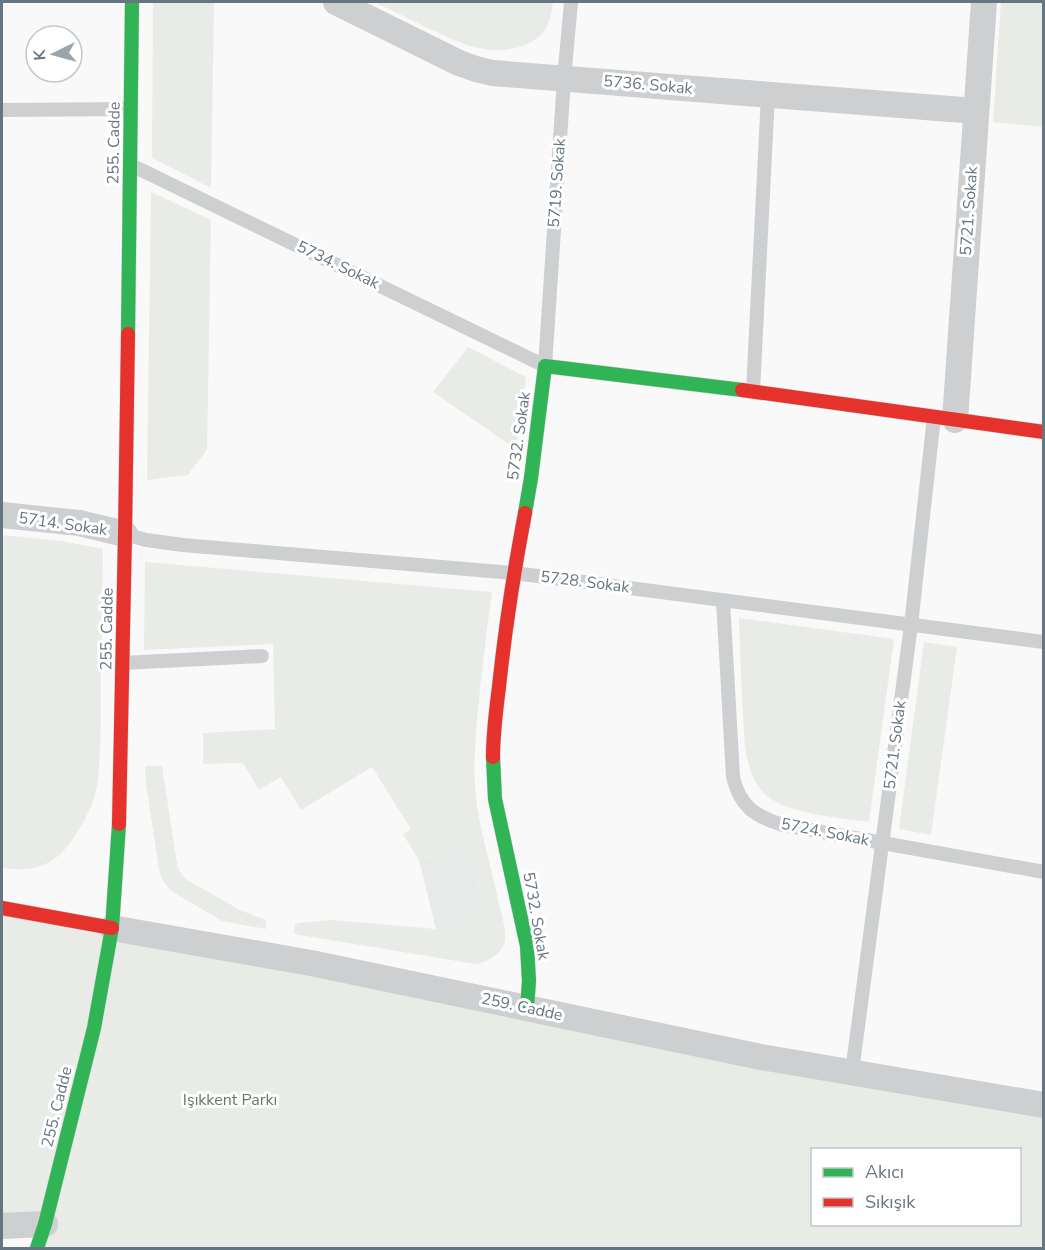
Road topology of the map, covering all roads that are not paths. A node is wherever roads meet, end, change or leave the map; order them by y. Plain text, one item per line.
1 (132, 2) edge
2 (336, 2) edge
3 (572, 2) edge
4 (984, 2) edge
5 (564, 79) junction
6 (768, 95) junction
7 (131, 109) junction
8 (2, 110) edge
9 (976, 111) junction
10 (130, 165) junction
11 (545, 366) junction
12 (753, 391) junction
13 (945, 418) junction
14 (1044, 432) edge
15 (2, 516) edge
16 (125, 534) junction
17 (514, 573) junction
18 (723, 600) junction
19 (911, 624) junction
20 (1044, 642) edge
21 (262, 656) dead end
22 (122, 663) junction
23 (882, 843) junction
24 (1044, 872) edge
25 (2, 908) edge
26 (112, 927) junction
27 (527, 1008) junction
28 (852, 1072) junction
29 (1044, 1105) edge
30 (45, 1224) junction
31 (2, 1226) edge
32 (37, 1248) edge

1 - 7 street, 255. Cadde
2 - 5 street, 5736. Sokak
3 - 5 lane, 5719. Sokak
4 - 9 street, 5721. Sokak
5 - 6 street, 5736. Sokak
5 - 11 lane, 5719. Sokak
6 - 9 street, 5736. Sokak
6 - 12 lane
7 - 8 lane
7 - 10 street, 255. Cadde
9 - 13 street, 5721. Sokak
10 - 11 lane, 5734. Sokak
10 - 16 street, 255. Cadde
11 - 12 street
11 - 17 street, 5732. Sokak
12 - 13 street
13 - 14 street
13 - 19 lane, 5721. Sokak
15 - 16 street, 5714. Sokak
16 - 17 lane, 5728. Sokak
16 - 22 street, 255. Cadde
17 - 18 lane, 5728. Sokak
17 - 27 street, 5732. Sokak
18 - 19 lane, 5728. Sokak
18 - 23 lane, 5724. Sokak
19 - 20 lane, 5728. Sokak
19 - 23 lane, 5721. Sokak
21 - 22 lane
22 - 26 street, 255. Cadde
23 - 24 lane, 5724. Sokak
23 - 28 lane, 5721. Sokak
25 - 26 street, 259. Cadde
26 - 27 street, 259. Cadde
26 - 30 street, 255. Cadde
27 - 28 street, 259. Cadde
28 - 29 street, 259. Cadde
30 - 31 street
30 - 32 street, 255. Cadde

